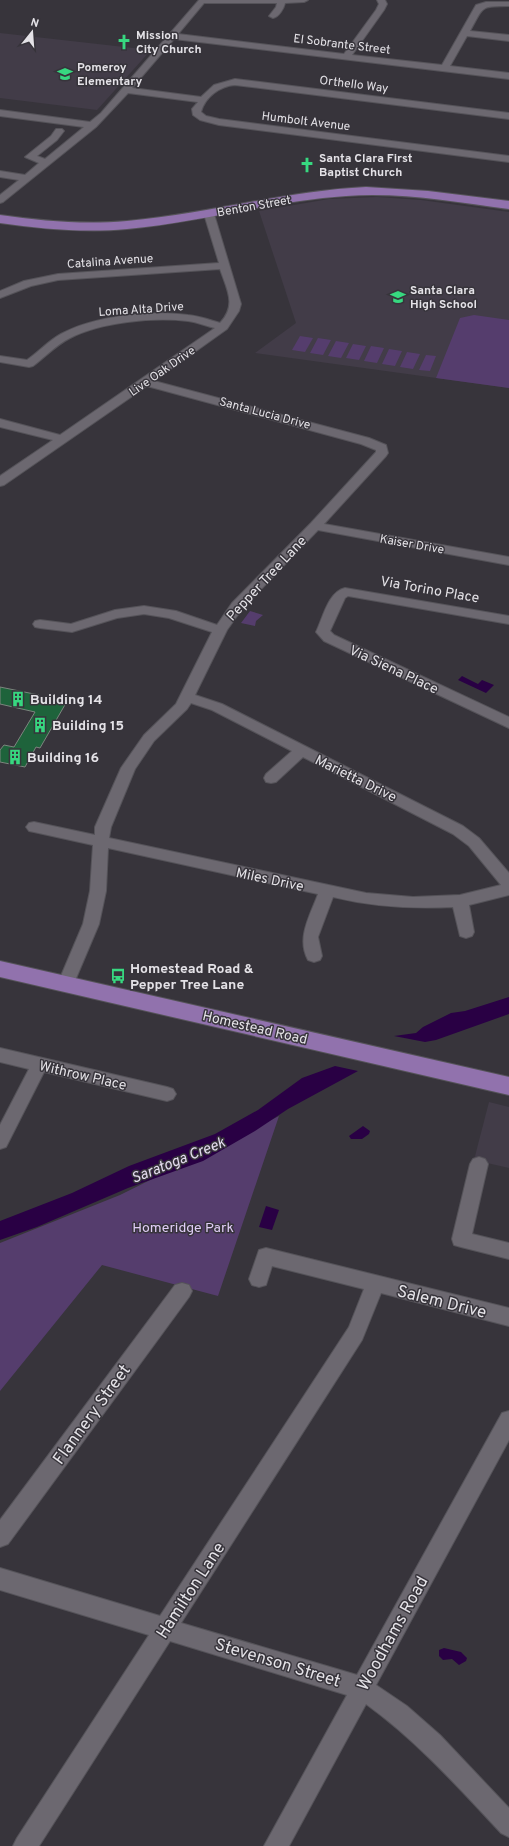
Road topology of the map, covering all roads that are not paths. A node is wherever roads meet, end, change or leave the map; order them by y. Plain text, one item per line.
1 (203, 0) edge
2 (281, 0) edge
3 (304, 0) edge
4 (381, 0) edge
5 (509, 4) edge
6 (273, 16) dead end
7 (464, 33) junction
8 (172, 36) junction
9 (509, 38) edge
10 (347, 56) junction
11 (445, 68) junction
12 (509, 76) edge
13 (125, 90) junction
14 (203, 100) junction
15 (0, 113) edge
16 (509, 116) edge
17 (93, 124) junction
18 (59, 130) dead end
19 (509, 159) edge
20 (46, 162) junction
21 (0, 174) edge
22 (26, 178) junction
23 (0, 200) edge
24 (509, 205) edge
25 (209, 214) junction
26 (0, 218) edge
27 (225, 266) junction
28 (0, 295) edge
29 (223, 327) junction
30 (0, 359) edge
31 (146, 382) junction
32 (0, 423) edge
33 (62, 439) junction
34 (382, 448) joint
35 (0, 482) edge
36 (315, 526) junction
37 (509, 561) edge
38 (345, 592) joint
39 (509, 620) edge
40 (40, 624) dead end
41 (220, 630) junction
42 (187, 697) junction
43 (509, 723) edge
44 (301, 751) junction
45 (271, 778) dead end
46 (34, 828) dead end
47 (102, 842) junction
48 (509, 884) edge
49 (509, 889) edge
50 (327, 892) junction
51 (460, 901) junction
52 (466, 932) dead end
53 (314, 956) dead end
54 (0, 970) edge
55 (66, 983) junction
56 (0, 1055) edge
57 (40, 1064) junction
58 (509, 1086) edge
59 (167, 1094) dead end
60 (0, 1142) edge
61 (479, 1164) dead end
62 (509, 1251) edge
63 (259, 1279) dead end
64 (376, 1284) junction
65 (182, 1291) dead end
66 (509, 1317) edge
67 (509, 1420) edge
68 (0, 1537) edge
69 (0, 1579) edge
70 (165, 1628) junction
71 (362, 1688) junction
72 (509, 1825) edge
73 (25, 1846) edge
74 (276, 1846) edge

1 - 2 street
1 - 8 street
2 - 3 street
2 - 6 street
4 - 10 street
5 - 7 street
7 - 9 street
7 - 11 street
8 - 10 street, El Sobrante Street
8 - 13 street
10 - 11 street, El Sobrante Street
11 - 12 street, El Sobrante Street
13 - 14 street
13 - 17 street
14 - 16 street, Orthello Way
14 - 19 street, Humbolt Avenue
15 - 17 street
17 - 20 street
18 - 20 street
20 - 22 street
21 - 22 street
22 - 23 street
24 - 25 main road, Benton Street
25 - 26 main road, Benton Street
25 - 27 street, Live Oak Drive
27 - 28 street, Catalina Avenue
27 - 29 street, Live Oak Drive
29 - 30 street, Loma Alta Drive
29 - 31 street, Live Oak Drive
31 - 33 street, Live Oak Drive
31 - 34 street, Santa Lucia Drive
32 - 33 street
33 - 35 street, Live Oak Drive
34 - 36 street, Pepper Tree Lane
36 - 37 street, Kaiser Drive
36 - 41 street, Pepper Tree Lane
38 - 39 street, Via Torino Place
38 - 43 street, Via Siena Place
40 - 41 street
41 - 42 street, Pepper Tree Lane
42 - 44 street, Marietta Drive
42 - 47 street, Pepper Tree Lane
44 - 45 street
44 - 48 street, Marietta Drive
46 - 47 street, Miles Drive
47 - 50 street, Miles Drive
47 - 55 street, Pepper Tree Lane
49 - 51 street, Miles Drive
50 - 51 street, Miles Drive
50 - 53 street
51 - 52 street
54 - 55 main road, Homestead Road
55 - 58 main road, Homestead Road
56 - 57 street, Withrow Place
57 - 59 street, Withrow Place
57 - 60 street
61 - 62 street
63 - 64 street, Salem Drive
64 - 66 street, Salem Drive
64 - 70 street, Hamilton Lane
65 - 68 street, Flannery Street
67 - 71 street, Woodhams Road
69 - 70 street, Stevenson Street
70 - 71 street, Stevenson Street
70 - 73 street, Hamilton Lane
71 - 72 street, Stevenson Street
71 - 74 street, Woodhams Road

